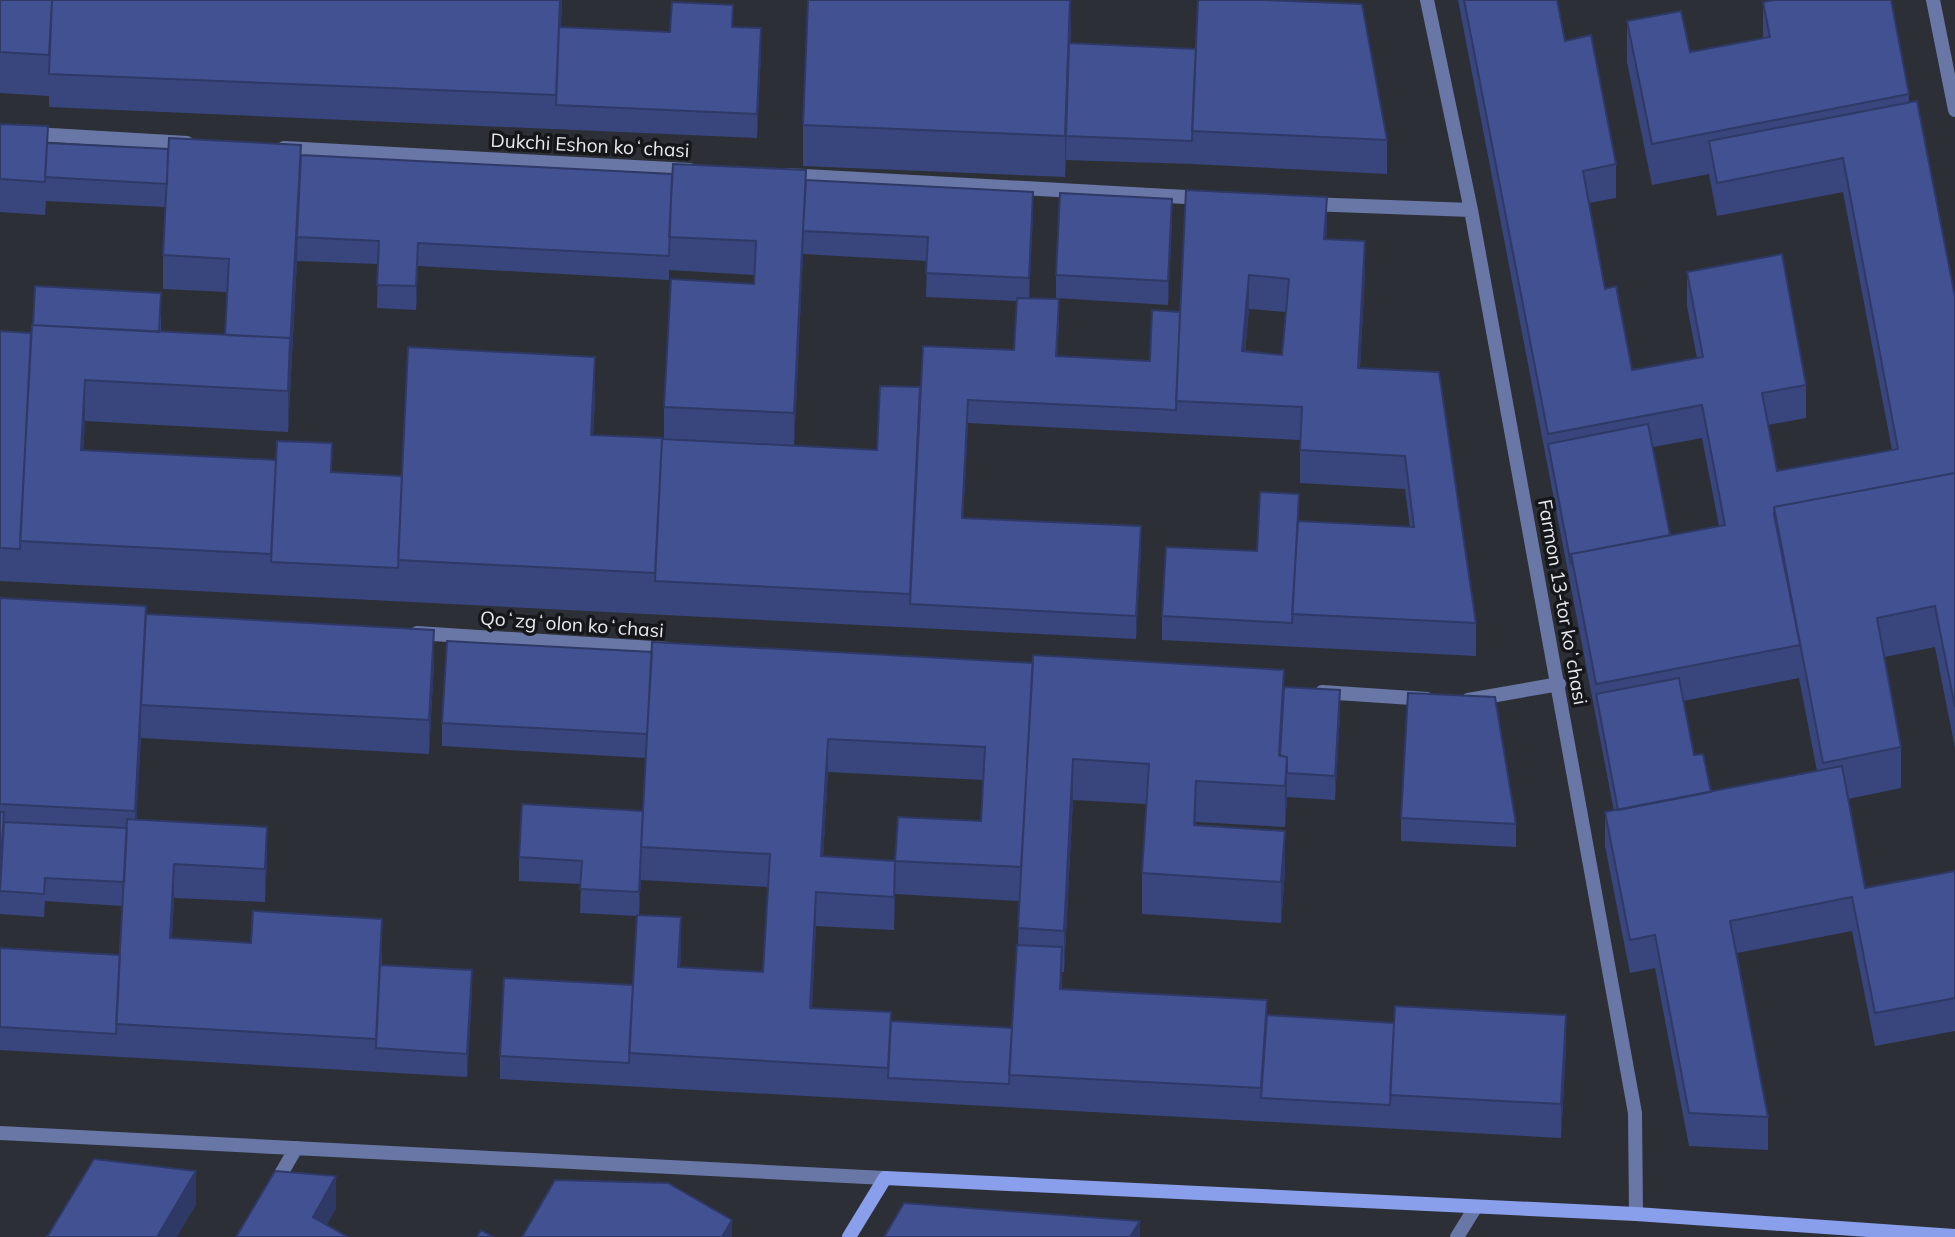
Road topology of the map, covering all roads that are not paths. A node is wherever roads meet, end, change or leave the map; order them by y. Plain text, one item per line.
1 (1427, 0) edge
2 (1933, 0) edge
3 (1955, 110) edge
4 (0, 132) edge
5 (209, 144) edge
6 (265, 147) edge
7 (711, 171) edge
8 (767, 174) edge
9 (1213, 199) edge
10 (1296, 203) edge
11 (1471, 209) junction
12 (404, 632) edge
13 (682, 650) edge
14 (1559, 684) junction
15 (1309, 691) edge
16 (0, 1133) edge
17 (296, 1148) junction
18 (885, 1178) junction
19 (263, 1204) edge
20 (1475, 1208) junction
21 (1636, 1214) junction
22 (1955, 1236) edge
23 (849, 1237) edge
24 (1457, 1237) edge

1 - 11 street, Farmon 13-tor koʻchasi
2 - 3 street
4 - 5 street
6 - 7 street, Dukchi Eshon koʻchasi
8 - 9 street
10 - 11 street
11 - 14 street, Farmon 13-tor koʻchasi
12 - 13 street, Qoʻzgʻolon koʻchasi
14 - 15 street
14 - 21 street, Farmon 13-tor koʻchasi
16 - 17 street
17 - 18 street
17 - 19 street
18 - 20 street
18 - 23 street
20 - 21 street
20 - 24 street
21 - 22 street

